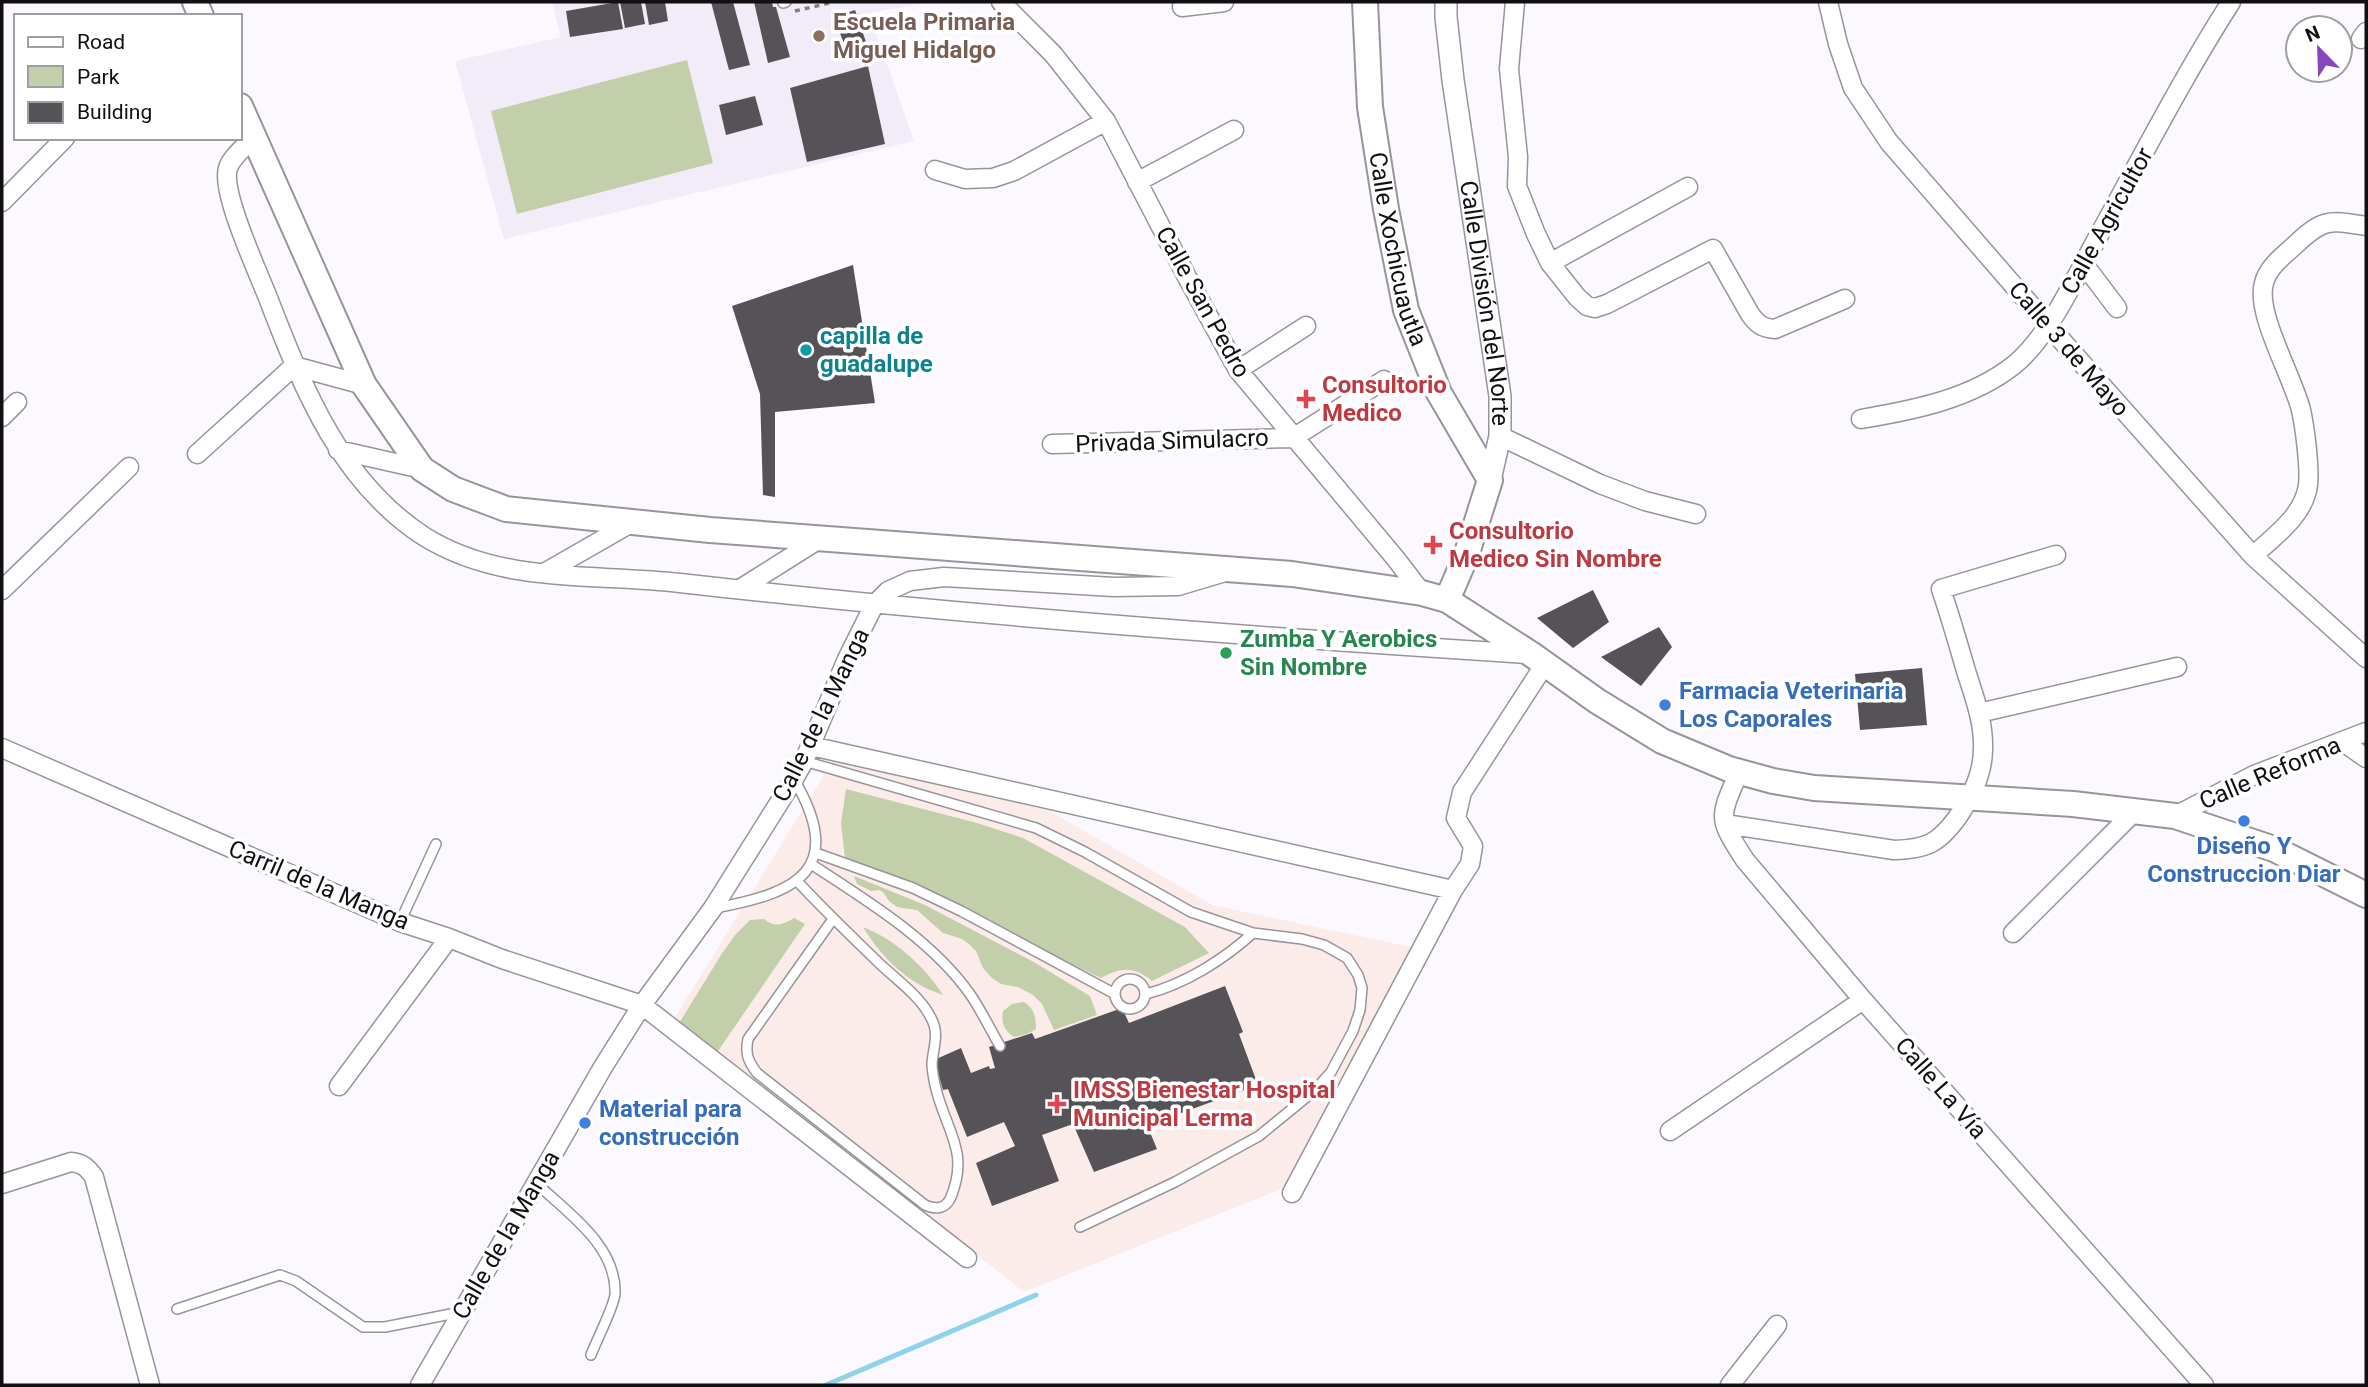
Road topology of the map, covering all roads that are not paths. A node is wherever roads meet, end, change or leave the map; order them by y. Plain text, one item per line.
1 (1000, 2) edge
2 (1224, 2) edge
3 (1365, 2) edge
4 (1446, 2) edge
5 (1514, 2) edge
6 (2231, 2) edge
7 (1831, 4) edge
8 (1182, 7) dead end
9 (242, 111) edge
10 (1106, 121) junction
11 (1234, 130) dead end
12 (253, 138) junction
13 (63, 140) edge
14 (935, 170) dead end
15 (1137, 182) junction
16 (1688, 187) dead end
17 (2, 202) edge
18 (2366, 226) edge
19 (1550, 263) junction
20 (2083, 264) junction
21 (1845, 299) dead end
22 (2117, 308) dead end
23 (2048, 325) junction
24 (1306, 327) dead end
25 (294, 366) junction
26 (1238, 370) junction
27 (1384, 380) dead end
28 (364, 385) junction
29 (17, 402) dead end
30 (2, 417) edge
31 (1861, 419) dead end
32 (1500, 436) junction
33 (1293, 438) junction
34 (1052, 444) dead end
35 (338, 450) junction
36 (197, 453) dead end
37 (129, 467) dead end
38 (422, 468) junction
39 (1490, 480) junction
40 (1696, 514) dead end
41 (633, 522) junction
42 (821, 538) junction
43 (2056, 555) dead end
44 (2253, 556) junction
45 (1232, 569) junction
46 (544, 573) junction
47 (740, 589) junction
48 (2, 590) edge
49 (1422, 593) junction
50 (1447, 600) junction
51 (874, 605) junction
52 (2366, 658) edge
53 (1538, 659) junction
54 (2177, 667) dead end
55 (1979, 713) junction
56 (2366, 732) edge
57 (2343, 742) junction
58 (3, 750) edge
59 (808, 753) junction
60 (2366, 758) edge
61 (1738, 772) junction
62 (794, 779) junction
63 (1970, 799) junction
64 (2134, 811) junction
65 (2175, 816) junction
66 (1725, 824) junction
67 (436, 844) dead end
68 (816, 853) junction
69 (811, 864) junction
70 (797, 881) junction
71 (1453, 890) junction
72 (2366, 895) edge
73 (713, 908) junction
74 (833, 919) junction
75 (400, 922) junction
76 (1254, 933) junction
77 (2013, 933) dead end
78 (449, 938) junction
79 (1115, 994) junction
80 (1146, 994) junction
81 (1863, 1000) junction
82 (642, 1005) junction
83 (1000, 1046) dead end
84 (339, 1086) dead end
85 (1670, 1131) dead end
86 (536, 1183) junction
87 (2, 1184) edge
88 (1292, 1193) dead end
89 (1080, 1227) dead end
90 (967, 1258) dead end
91 (177, 1308) dead end
92 (463, 1311) junction
93 (1777, 1325) dead end
94 (591, 1354) dead end
95 (150, 1385) edge
96 (420, 1385) edge
97 (1730, 1385) edge
98 (2204, 1385) edge

1 - 10 street, Calle San Pedro
2 - 8 street
3 - 39 main road, Calle Xochicuautla
4 - 32 street, Calle División del Norte
5 - 19 street
6 - 20 street, Calle Agricultor
7 - 23 street, Calle 3 de Mayo
9 - 12 main road
10 - 14 street
10 - 15 street, Calle San Pedro
11 - 15 street
12 - 25 street
12 - 28 main road
13 - 17 street
15 - 26 street, Calle San Pedro
16 - 19 street
18 - 44 street
19 - 21 street
20 - 22 street
20 - 23 street, Calle Agricultor
23 - 31 street, Calle Agricultor
23 - 44 street, Calle 3 de Mayo
24 - 26 street
25 - 28 street
25 - 35 street
25 - 36 street
26 - 33 street, Calle San Pedro
27 - 33 street
28 - 38 main road
29 - 30 street
32 - 39 street, Calle División del Norte
32 - 40 street
33 - 34 street, Privada Simulacro
33 - 49 street, Calle San Pedro
35 - 38 street
35 - 46 street
37 - 48 street
38 - 41 main road
39 - 50 main road, Calle División del Norte
41 - 42 main road
41 - 46 street
42 - 45 main road
42 - 47 street
43 - 55 street
44 - 52 street, Calle 3 de Mayo
45 - 49 main road
45 - 51 street
46 - 47 street
47 - 51 street
49 - 50 main road
50 - 53 main road
51 - 53 street, Calle de la Manga
51 - 59 street, Calle de la Manga
53 - 61 main road
53 - 71 street
54 - 55 street
55 - 63 street
56 - 57 street, Calle Reforma
57 - 60 street
57 - 65 street, Calle Reforma
58 - 75 street, Carril de la Manga
59 - 62 street, Calle de la Manga
59 - 71 street
59 - 76 lane
61 - 63 main road
61 - 66 street
62 - 68 lane
62 - 73 street, Calle de la Manga
63 - 64 main road
63 - 66 street
64 - 65 main road
64 - 77 street
65 - 72 main road
66 - 81 street, Calle La Vía
67 - 75 lane
68 - 69 lane
68 - 79 lane
69 - 70 lane
69 - 83 lane
70 - 73 lane
70 - 74 lane
71 - 88 street
73 - 82 street, Calle de la Manga
74 - 74 lane
75 - 78 street, Carril de la Manga
76 - 80 lane
76 - 89 lane
78 - 82 street, Carril de la Manga
78 - 84 street
79 - 80 lane
79 - 80 lane
81 - 85 street
81 - 98 street, Calle La Vía
82 - 86 street, Calle de la Manga
82 - 90 street, Carril de la Manga
86 - 92 street, Calle de la Manga
86 - 94 lane
87 - 95 street
91 - 92 lane
92 - 96 street, Calle de la Manga
93 - 97 street

